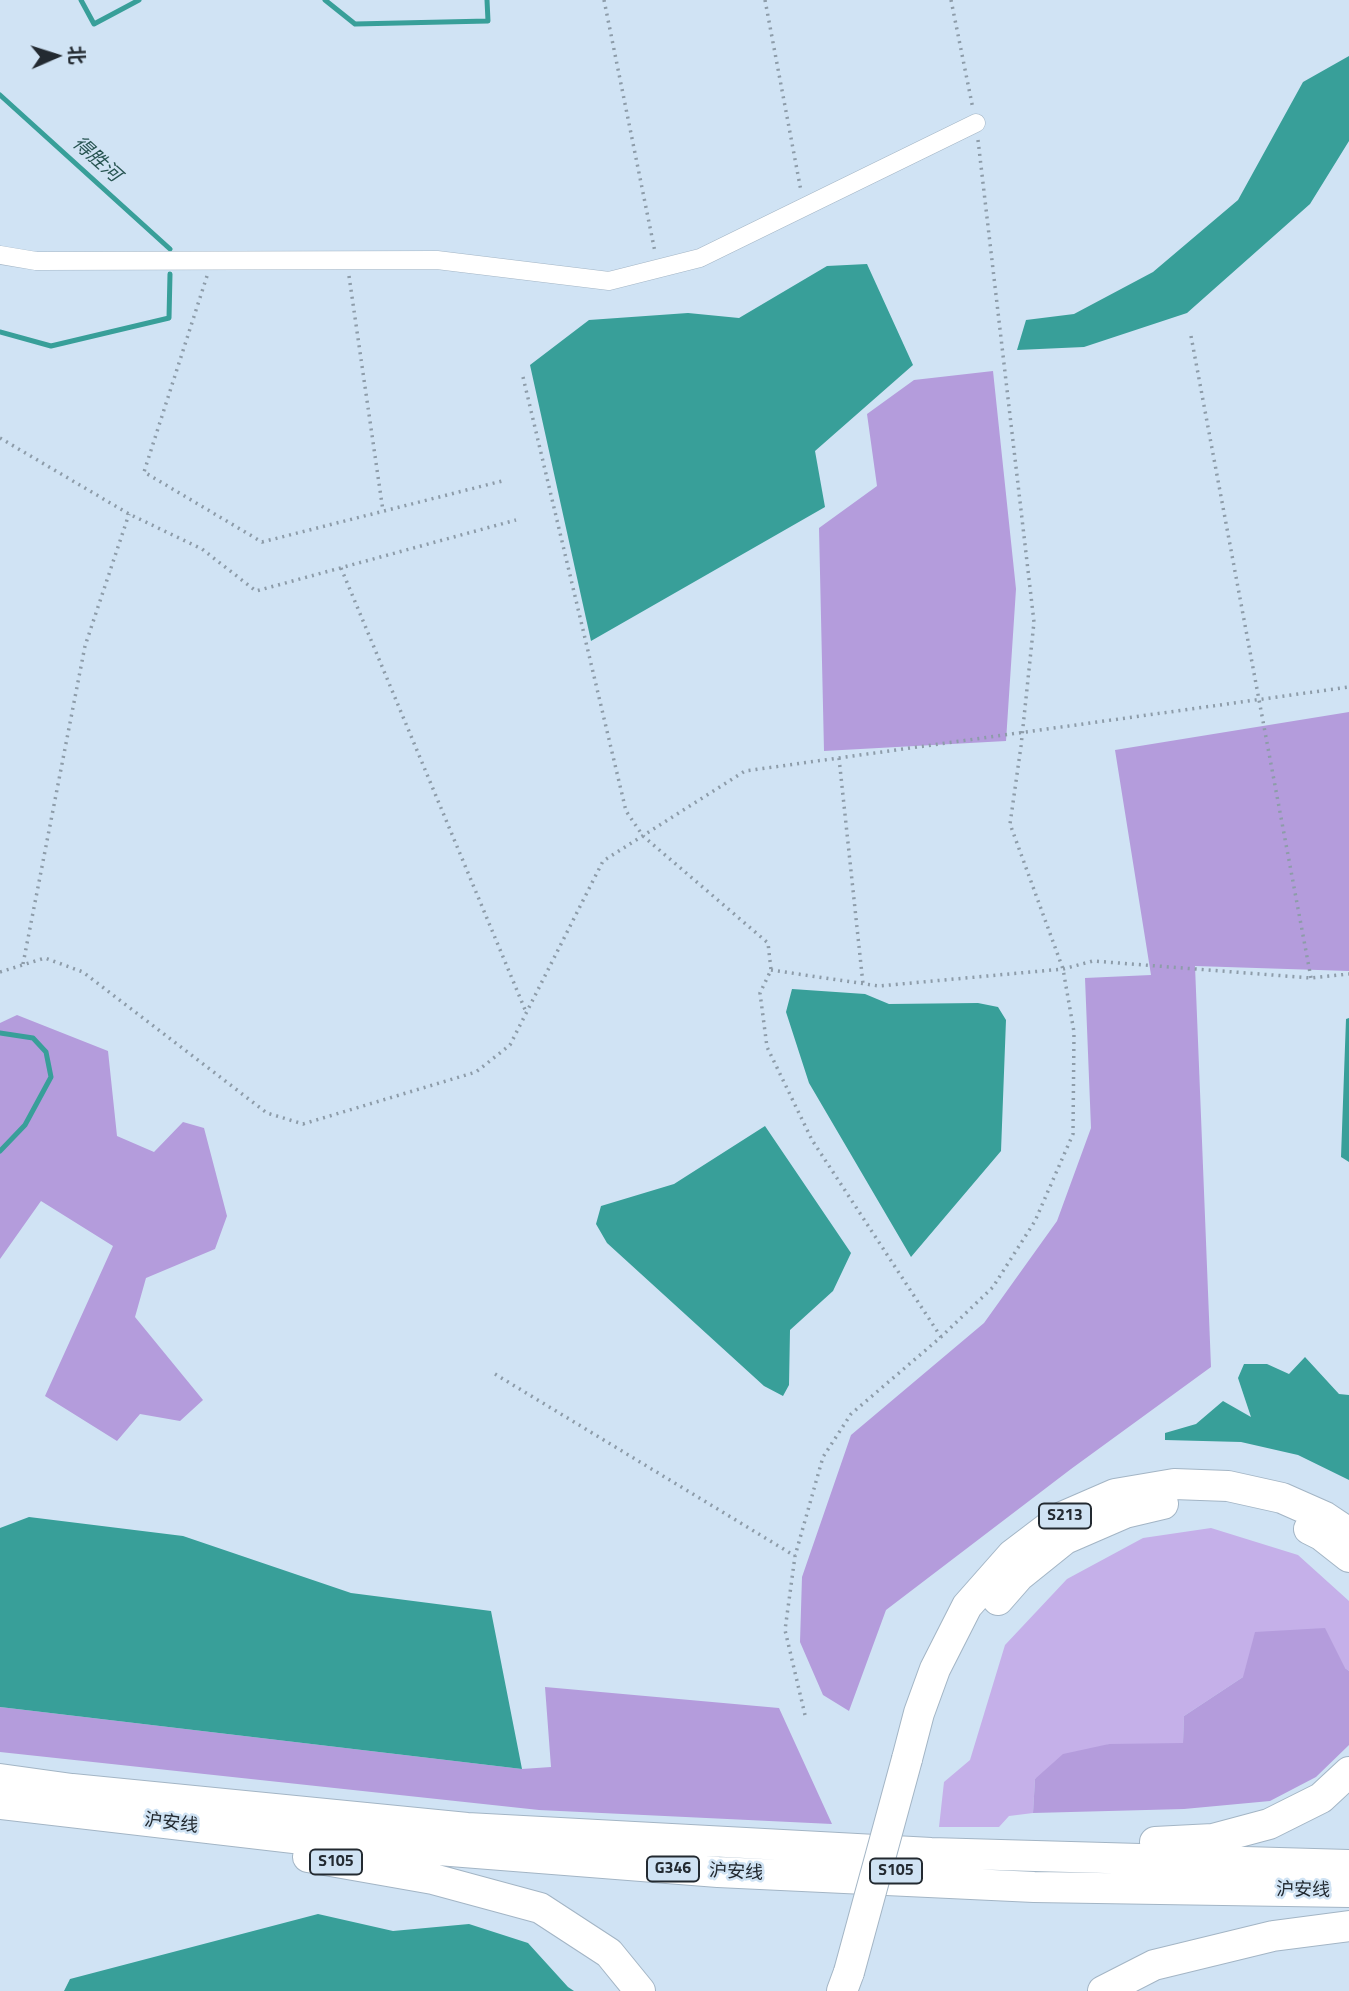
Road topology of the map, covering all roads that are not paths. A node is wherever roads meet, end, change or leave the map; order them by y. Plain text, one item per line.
1 (976, 123) road end
2 (0, 256) edge
3 (1349, 1532) edge
4 (1349, 1557) edge
5 (916, 1762) junction
6 (1349, 1772) edge
7 (0, 1779) edge
8 (0, 1806) edge
9 (930, 1853) junction
10 (1349, 1865) edge
11 (1349, 1892) edge
12 (1349, 1926) edge
13 (855, 1983) edge
14 (639, 1991) edge
15 (1103, 1991) edge

1 - 2 street
3 - 5 highway, S213
4 - 5 highway
5 - 13 highway, S213, bridge
6 - 9 highway
7 - 9 highway, 沪安线 / G346
8 - 11 highway, 沪安线 / G346
8 - 14 highway, S105
9 - 10 highway, 沪安线 / G346
12 - 15 highway

